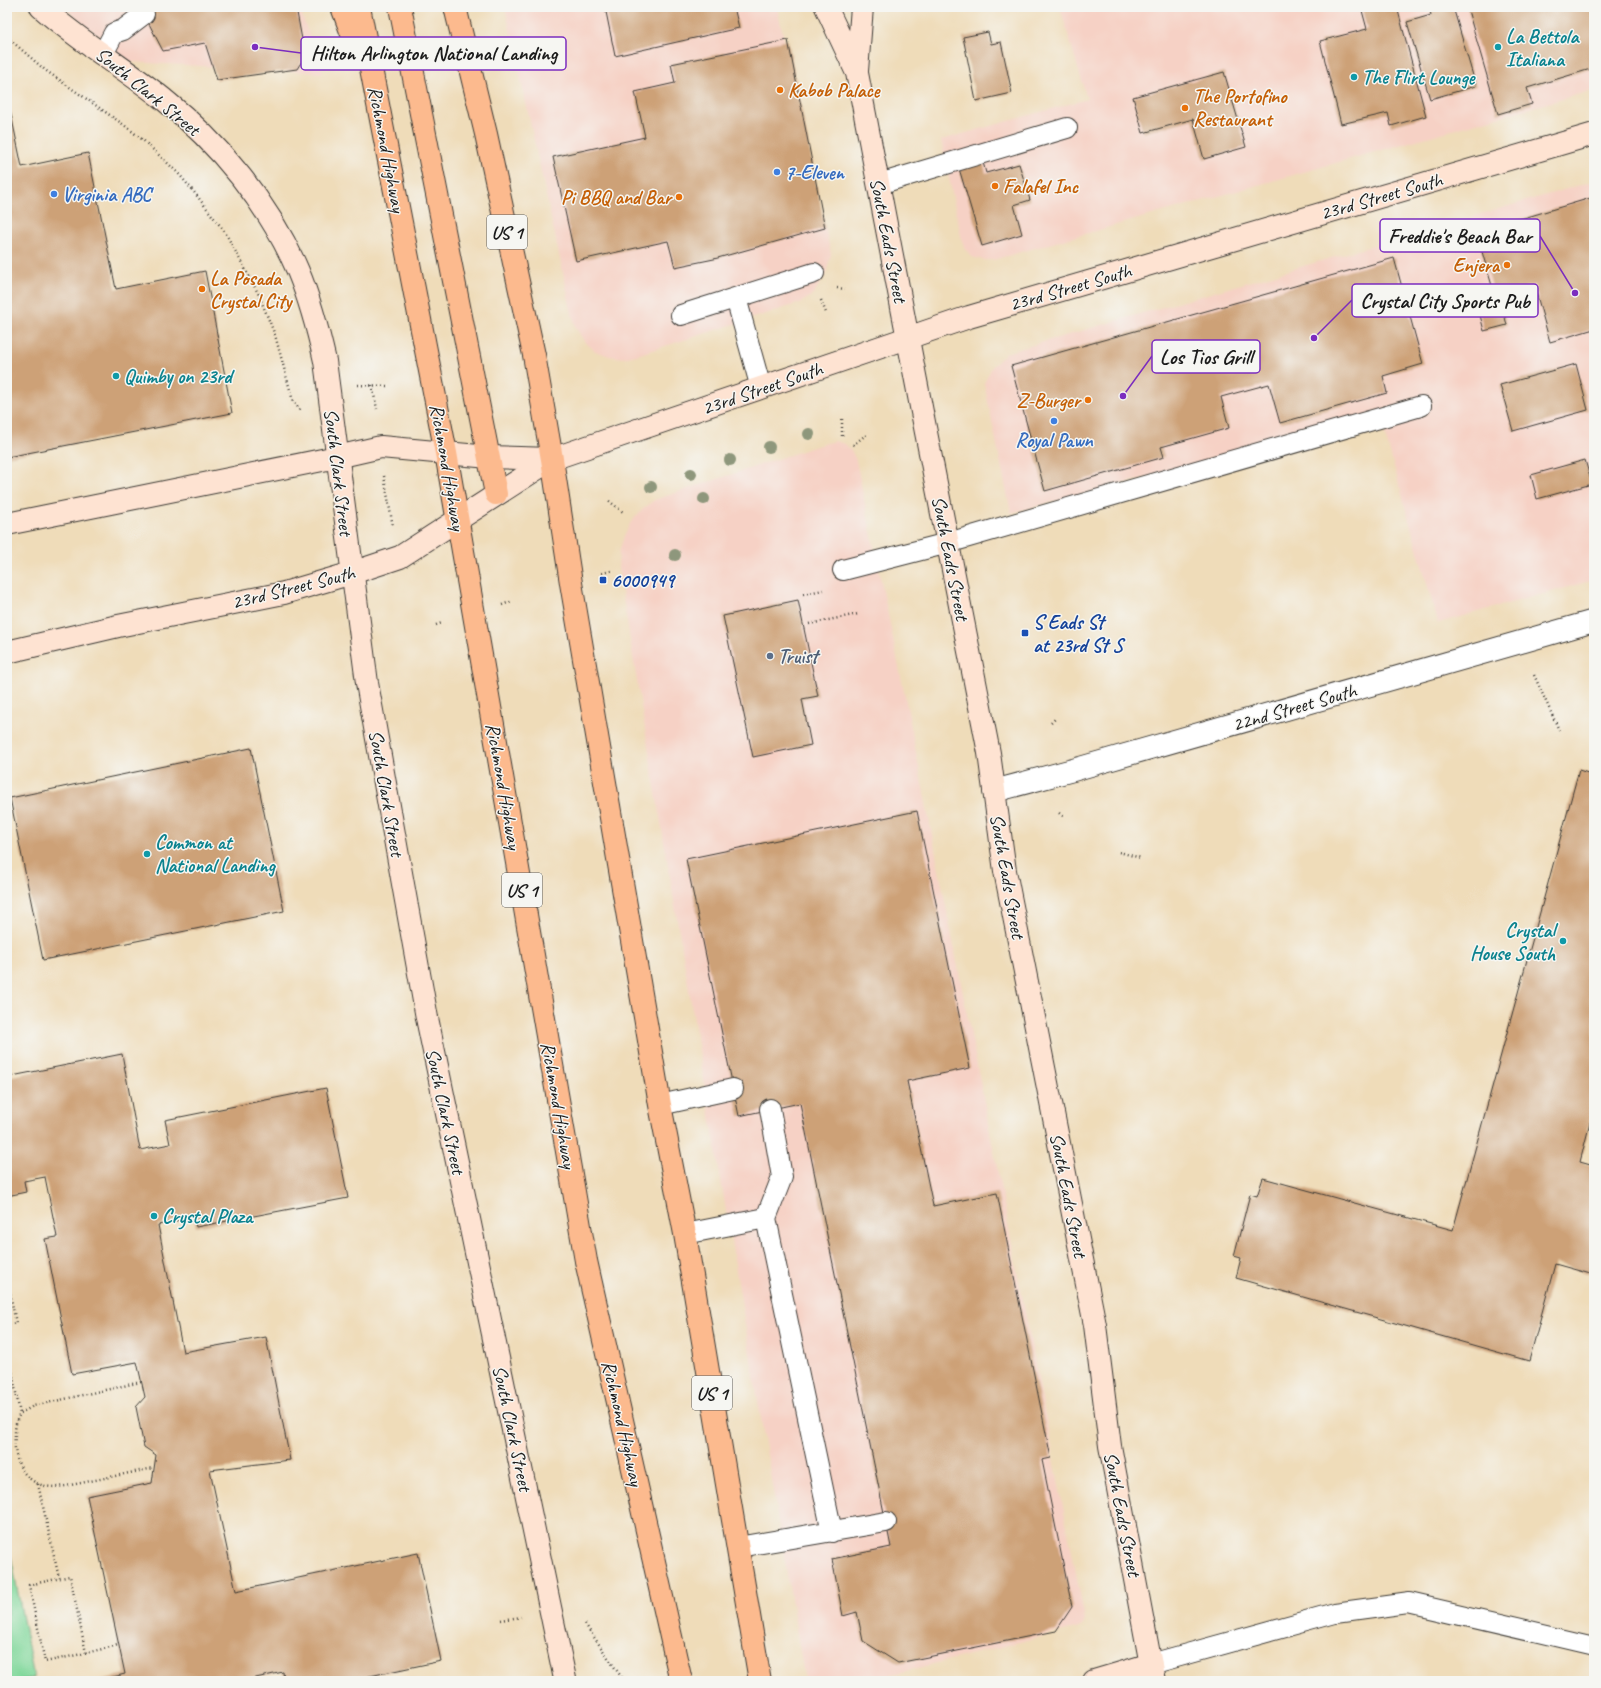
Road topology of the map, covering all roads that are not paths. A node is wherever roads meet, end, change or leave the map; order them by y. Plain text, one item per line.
1 (41, 7) edge
2 (342, 7) edge
3 (359, 7) edge
4 (400, 7) edge
5 (455, 7) edge
6 (826, 7) edge
7 (862, 7) edge
8 (144, 14) dead end
9 (103, 54) junction
10 (857, 73) junction
11 (380, 111) junction
12 (1067, 128) dead end
13 (1594, 134) edge
14 (879, 184) junction
15 (814, 273) dead end
16 (736, 298) junction
17 (681, 315) dead end
18 (908, 338) junction
19 (761, 388) junction
20 (1421, 406) dead end
21 (446, 453) junction
22 (337, 457) junction
23 (489, 457) junction
24 (552, 459) junction
25 (496, 494) junction
26 (458, 520) junction
27 (7, 524) edge
28 (948, 543) junction
29 (843, 570) dead end
30 (352, 573) junction
31 (1594, 621) edge
32 (7, 652) edge
33 (994, 791) junction
34 (733, 1089) dead end
35 (660, 1105) junction
36 (770, 1109) dead end
37 (766, 1218) junction
38 (685, 1234) junction
39 (886, 1522) dead end
40 (832, 1532) junction
41 (738, 1547) junction
42 (1594, 1646) edge
43 (1152, 1673) edge
44 (565, 1680) edge
45 (681, 1681) edge
46 (760, 1681) edge
47 (1094, 1681) edge

1 - 9 street, South Clark Street
2 - 11 highway
3 - 11 highway, Richmond Highway / US 1
4 - 23 highway
5 - 24 highway, US 1
6 - 10 street, South Eads Street
7 - 10 street, South Eads Street
8 - 9 lane
9 - 22 street, South Clark Street
10 - 14 street, South Eads Street
11 - 21 highway, Richmond Highway / US 1
12 - 14 lane
13 - 18 street, 23rd Street South
14 - 18 street, South Eads Street
15 - 16 lane
16 - 17 lane
16 - 19 lane
18 - 19 street, 23rd Street South
18 - 28 street, South Eads Street
19 - 24 street, 23rd Street South
20 - 28 lane
21 - 22 street, 23rd Street South
21 - 23 street, 23rd Street South
21 - 26 highway, Richmond Highway / US 1
22 - 27 street, 23rd Street South
22 - 30 street, South Clark Street
23 - 24 street, 23rd Street South
23 - 25 highway
24 - 25 street, 23rd Street South
24 - 35 highway, US 1
25 - 26 street, 23rd Street South
26 - 30 street, 23rd Street South
26 - 45 highway, Richmond Highway / US 1
28 - 29 lane
28 - 33 street, South Eads Street
30 - 32 street, 23rd Street South
30 - 44 street, South Clark Street
31 - 33 street, 22nd Street South
33 - 43 street, South Eads Street
34 - 35 lane
35 - 38 highway, US 1
36 - 37 lane
37 - 38 lane
37 - 40 lane
38 - 41 highway, US 1
39 - 40 lane
40 - 41 lane
41 - 46 highway, US 1
42 - 43 lane
43 - 47 street

